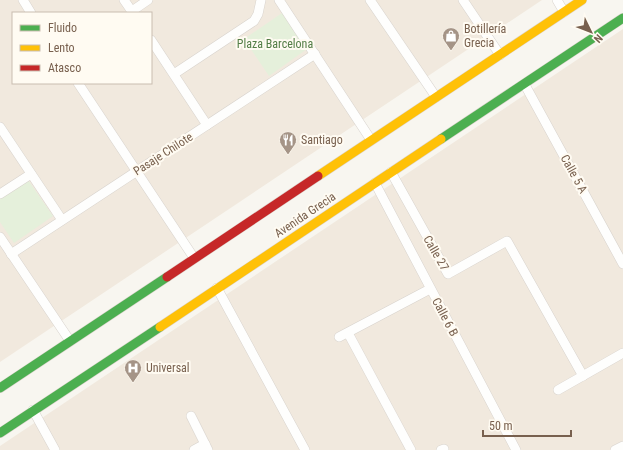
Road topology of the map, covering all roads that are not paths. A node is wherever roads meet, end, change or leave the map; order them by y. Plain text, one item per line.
1 (23, 0) edge
2 (124, 0) edge
3 (148, 0) edge
4 (261, 0) edge
5 (279, 0) edge
6 (370, 0) edge
7 (464, 0) edge
8 (557, 0) edge
9 (582, 0) edge
10 (30, 12) edge
11 (132, 12) edge
12 (564, 12) junction
13 (623, 18) edge
14 (152, 41) edge
15 (315, 54) junction
16 (500, 55) junction
17 (174, 74) junction
18 (79, 84) edge
19 (524, 85) junction
20 (436, 97) junction
21 (207, 125) junction
22 (0, 127) edge
23 (371, 140) junction
24 (136, 171) junction
25 (391, 172) junction
26 (31, 174) junction
27 (374, 183) junction
28 (0, 194) edge
29 (62, 220) junction
30 (0, 237) edge
31 (11, 254) junction
32 (194, 258) junction
33 (623, 264) edge
34 (217, 288) junction
35 (430, 289) junction
36 (70, 341) junction
37 (623, 353) edge
38 (583, 376) junction
39 (1, 384) edge
40 (558, 390) dead end
41 (33, 410) junction
42 (191, 416) dead end
43 (0, 433) edge
44 (623, 446) edge
45 (207, 447) edge
46 (55, 450) edge
47 (194, 450) edge
48 (305, 450) edge
49 (411, 450) edge
50 (516, 450) edge
51 (615, 450) edge

1 - 10 street
2 - 11 street
3 - 11 street
4 - 17 street
5 - 15 street
6 - 20 street
7 - 16 street
8 - 12 street
9 - 12 main road
12 - 16 main road
13 - 19 main road, Avenida Grecia
14 - 17 street
15 - 21 street, Pasaje Chilote
15 - 23 street
16 - 20 main road
17 - 21 street
18 - 24 street
19 - 25 main road, Avenida Grecia
19 - 33 street, Calle 5 A
20 - 23 main road
21 - 24 street, Pasaje Chilote
22 - 26 street
23 - 32 main road
24 - 29 street, Pasaje Chilote
24 - 32 street
25 - 27 main road, Avenida Grecia
25 - 38 street, Calle 27
26 - 28 street
26 - 29 street
27 - 34 main road, Avenida Grecia
27 - 35 street, Calle 6 B
29 - 31 street, Pasaje Chilote
30 - 31 street
31 - 36 street
32 - 36 main road
34 - 41 main road, Avenida Grecia
34 - 48 street
35 - 49 street
35 - 50 street, Calle 6 B
36 - 39 main road
37 - 38 street
38 - 40 street
41 - 43 main road, Avenida Grecia
41 - 46 street
42 - 45 street
44 - 51 street
45 - 47 street

